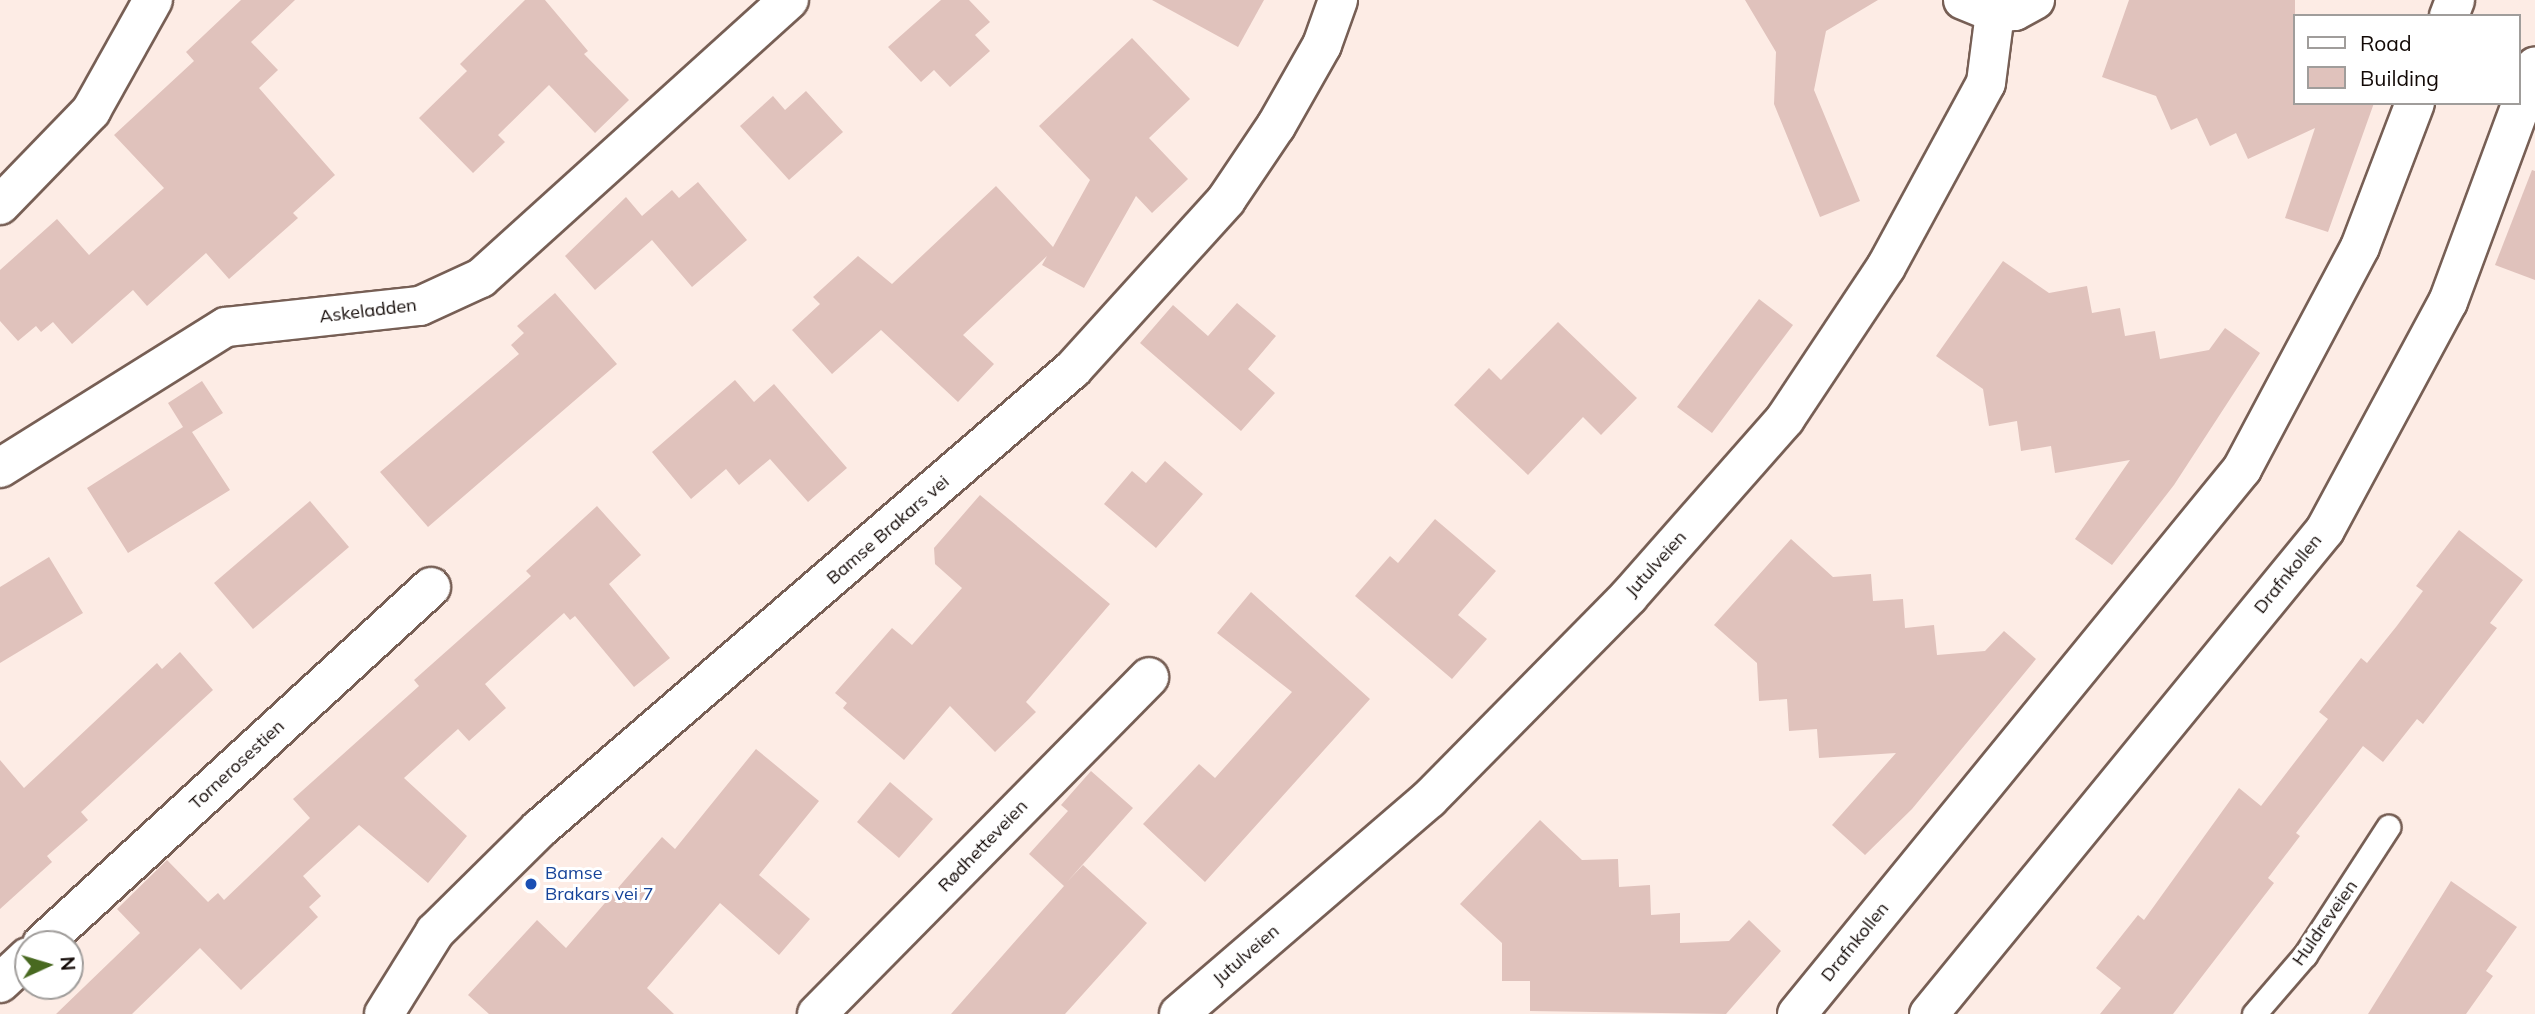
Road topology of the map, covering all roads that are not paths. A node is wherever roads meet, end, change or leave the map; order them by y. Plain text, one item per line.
1 (153, 0) edge
2 (789, 0) edge
3 (1338, 0) edge
4 (2035, 0) edge
5 (1980, 7) edge
6 (2535, 66) edge
7 (2521, 104) edge
8 (2414, 105) edge
9 (2521, 105) edge
10 (0, 205) edge
11 (0, 468) edge
12 (431, 587) dead end
13 (1149, 677) dead end
14 (2388, 827) dead end
15 (57, 930) edge
16 (14, 970) edge
17 (0, 983) edge
18 (384, 1014) edge
19 (817, 1014) edge
20 (1179, 1014) edge
21 (1797, 1014) edge
22 (1929, 1014) edge
23 (2254, 1014) edge

1 - 10 street
2 - 11 street, Askeladden
3 - 18 street, Bamse Brakars vei
4 - 5 street, Jutulveien
5 - 20 street, Jutulveien
6 - 7 street, Drafnkollen
8 - 21 street, Drafnkollen
9 - 22 street, Drafnkollen
12 - 15 street, Tornerosestien
13 - 19 street, Rødhetteveien
14 - 23 lane, Huldreveien
16 - 17 street

